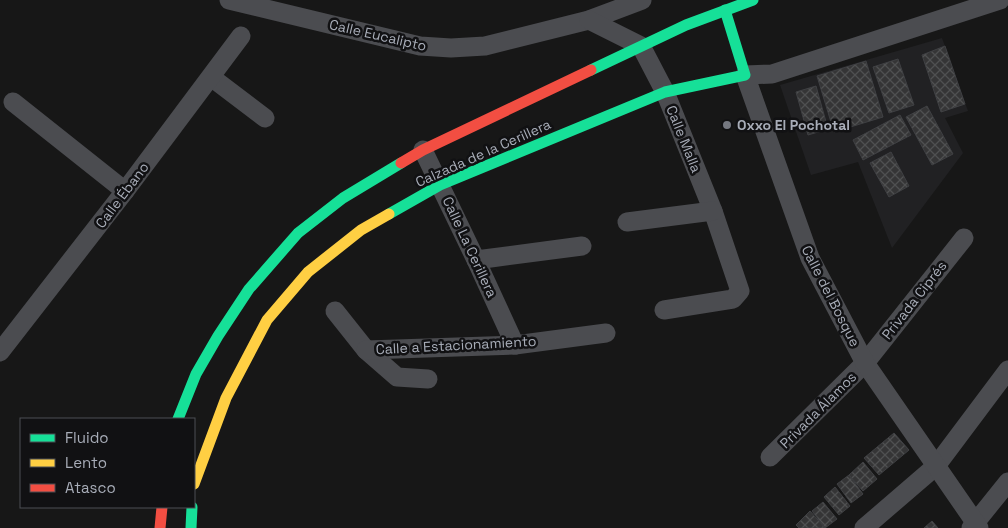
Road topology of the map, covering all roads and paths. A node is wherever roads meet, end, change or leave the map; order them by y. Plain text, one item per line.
1 (229, 0) edge
2 (642, 0) edge
3 (753, 0) edge
4 (1000, 0) edge
5 (249, 2) edge
6 (725, 10) junction
7 (589, 20) junction
8 (241, 36) dead end
9 (641, 46) junction
10 (745, 75) junction
11 (210, 77) junction
12 (665, 92) junction
13 (13, 102) dead end
14 (265, 118) dead end
15 (423, 150) junction
16 (440, 185) junction
17 (125, 190) junction
18 (713, 212) junction
19 (627, 222) dead end
20 (964, 238) dead end
21 (582, 246) dead end
22 (476, 260) junction
23 (664, 310) dead end
24 (335, 311) dead end
25 (606, 333) dead end
26 (515, 345) junction
27 (366, 350) junction
28 (0, 352) edge
29 (865, 363) junction
30 (1008, 370) edge
31 (428, 379) dead end
32 (178, 418) edge
33 (770, 456) dead end
34 (936, 466) junction
35 (195, 481) edge
36 (1008, 482) edge
37 (162, 508) edge
38 (192, 508) edge
39 (975, 527) edge
40 (160, 528) edge
41 (191, 528) edge
42 (864, 528) edge

1 - 5 street, Calle Eucalipto
2 - 7 street, Calle Eucalipto
3 - 6 street, Calzada de la Cerillera
4 - 10 street
5 - 7 street, Calle Eucalipto
6 - 9 street, Calzada de la Cerillera
6 - 10 street, Calle del Bosque
7 - 9 street
8 - 11 street, Calle Ébano
9 - 12 street, Calle Malla
9 - 15 street, Calzada de la Cerillera
10 - 12 street, Calzada de la Cerillera
10 - 29 street, Calle del Bosque
11 - 14 street
11 - 17 street, Calle Ébano
12 - 16 street, Calzada de la Cerillera
12 - 18 street, Calle Malla
13 - 17 street
15 - 16 street, Calle La Cerillera
15 - 32 street, Calzada de la Cerillera
16 - 22 street, Calle La Cerillera
16 - 35 street, Calzada de la Cerillera
17 - 28 street, Calle Ébano
18 - 19 street
18 - 23 street, Calle Malla
20 - 29 street, Privada Ciprés
21 - 22 street
22 - 26 street, Calle La Cerillera
24 - 27 street, Calle a Estacionamiento
25 - 26 street, Calle a Estacionamiento
26 - 27 street, Calle a Estacionamiento
27 - 31 street, Calle a Estacionamiento
29 - 33 street, Privada Álamos
29 - 34 street, Calle del Bosque
30 - 34 street
34 - 39 street, Calle del Bosque
34 - 42 street
36 - 39 street
37 - 40 street
38 - 41 street

